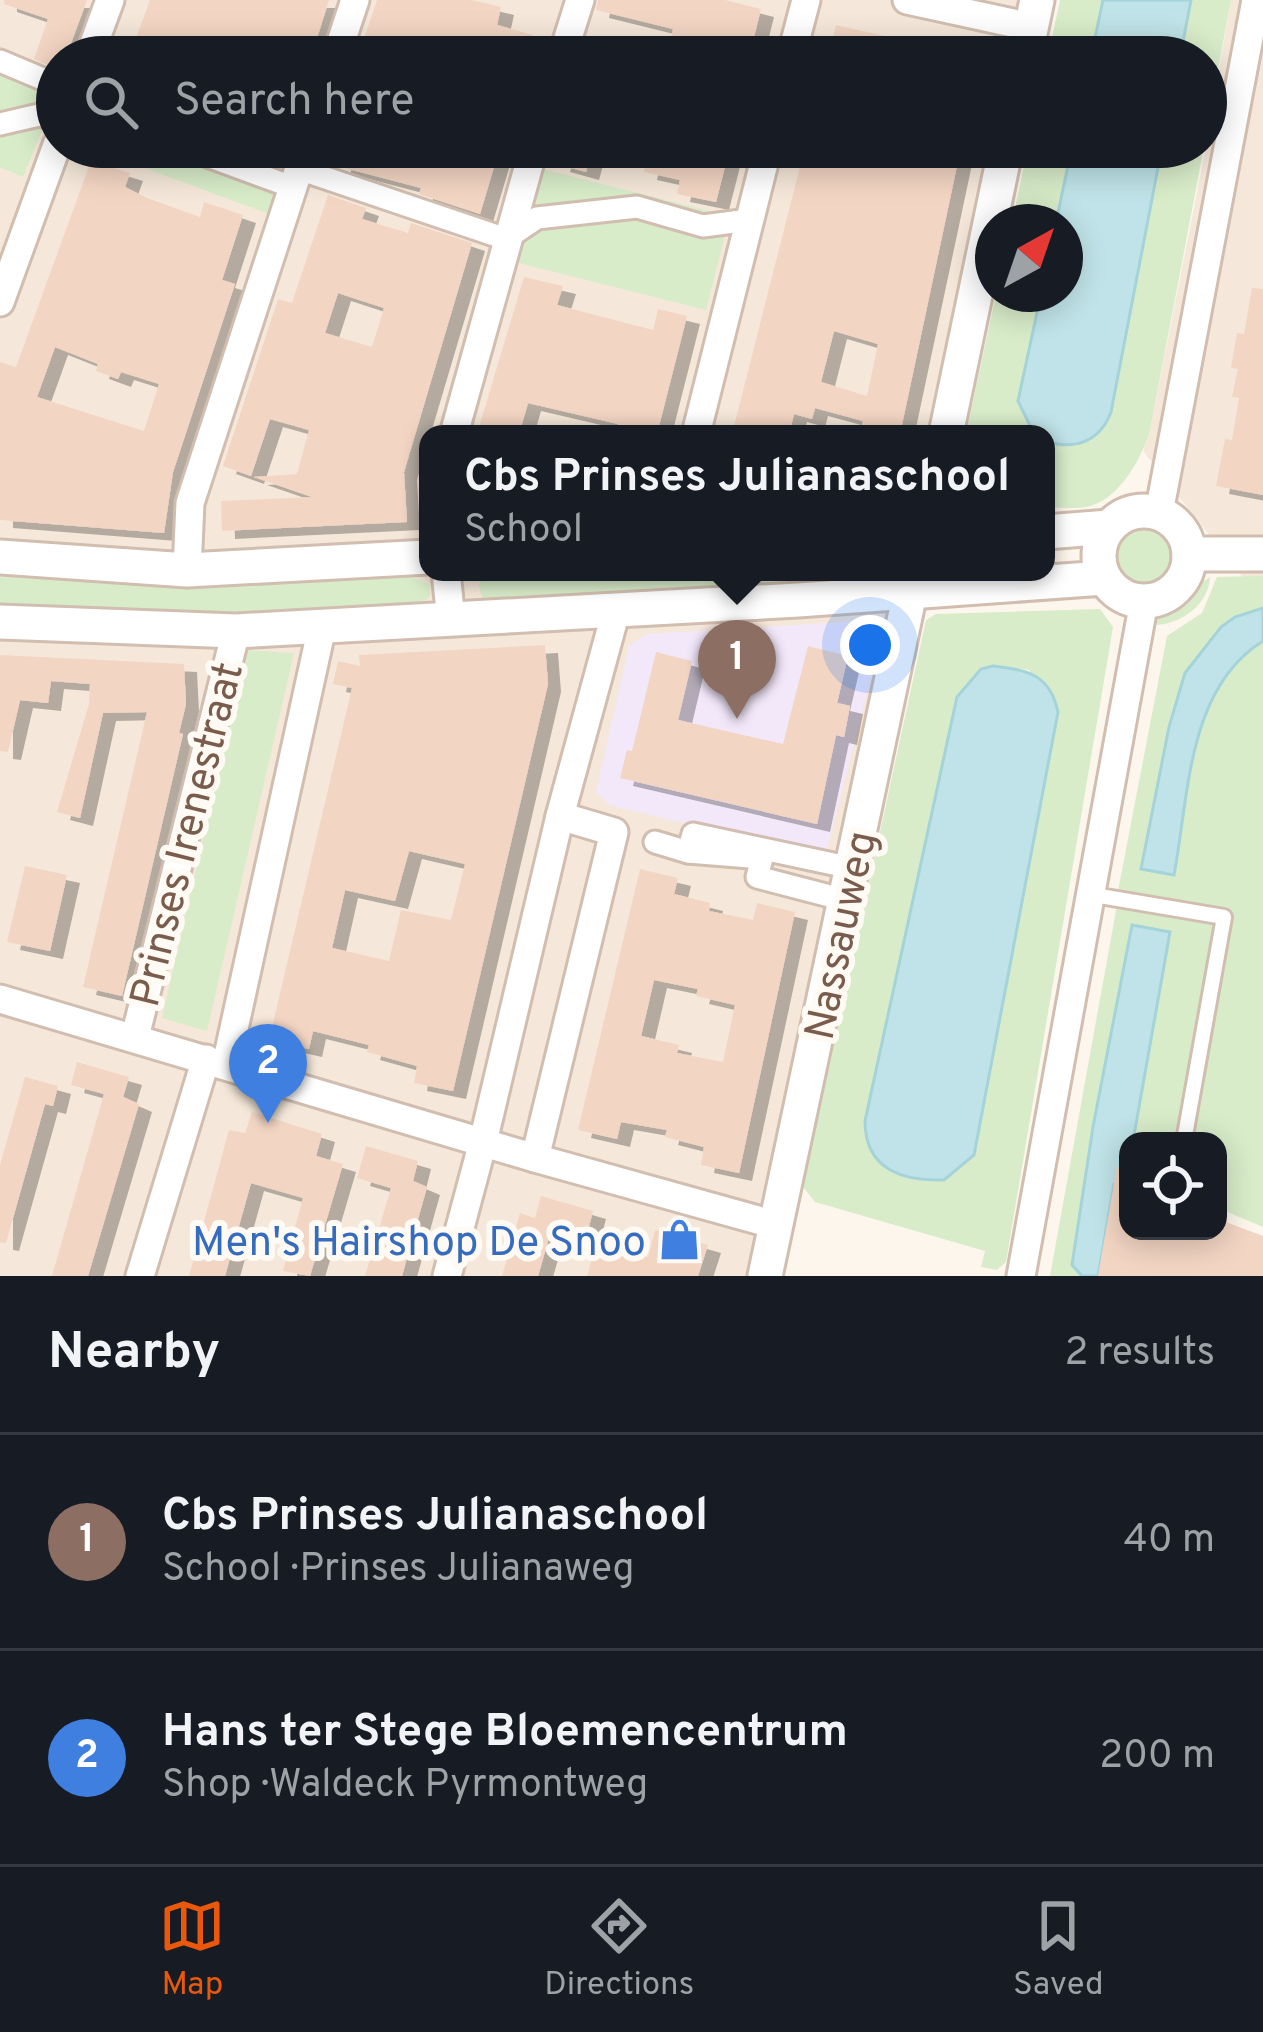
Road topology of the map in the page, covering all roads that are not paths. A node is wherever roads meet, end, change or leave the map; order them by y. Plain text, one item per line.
1 (110, 0) edge
2 (355, 0) edge
3 (580, 0) edge
4 (806, 0) edge
5 (907, 0) edge
6 (1256, 0) edge
7 (1031, 28) edge
8 (97, 36) edge
9 (343, 36) edge
10 (569, 36) edge
11 (797, 36) edge
12 (0, 61) edge
13 (36, 76) edge
14 (36, 116) edge
15 (0, 124) edge
16 (1227, 153) edge
17 (49, 168) edge
18 (299, 168) edge
19 (528, 168) edge
20 (763, 168) edge
21 (1002, 168) edge
22 (1224, 168) edge
23 (749, 220) junction
24 (506, 238) junction
25 (0, 302) edge
26 (456, 425) edge
27 (699, 425) edge
28 (948, 425) edge
29 (1159, 513) junction
30 (1109, 526) junction
31 (1055, 531) edge
32 (1189, 554) junction
33 (1263, 554) edge
34 (0, 557) edge
35 (419, 557) edge
36 (187, 570) junction
37 (1104, 578) junction
38 (447, 581) edge
39 (910, 592) junction
40 (1144, 601) junction
41 (616, 611) junction
42 (451, 620) junction
43 (0, 622) edge
44 (322, 626) junction
45 (236, 631) junction
46 (560, 817) junction
47 (655, 842) dead end
48 (763, 854) junction
49 (849, 884) junction
50 (1088, 894) junction
51 (0, 999) edge
52 (135, 1037) junction
53 (216, 1062) junction
54 (1186, 1132) edge
55 (483, 1142) junction
56 (535, 1158) junction
57 (776, 1226) junction
58 (140, 1276) edge
59 (447, 1276) edge
60 (765, 1276) edge
61 (1021, 1276) edge

1 - 8 street
2 - 9 street
3 - 10 street
4 - 11 street
5 - 7 street
6 - 16 street
12 - 13 street
14 - 15 street
17 - 25 street
18 - 24 street
18 - 36 street
19 - 24 street
20 - 23 street
21 - 28 street
22 - 29 street
23 - 24 street
23 - 27 street
24 - 26 street
29 - 30 street
29 - 32 street
30 - 31 street
30 - 37 street
32 - 33 street
32 - 40 street
34 - 36 street
35 - 36 street
37 - 39 street
37 - 40 street
38 - 42 street
39 - 41 street
39 - 49 street, Nassauweg
40 - 50 street
41 - 42 street
41 - 46 street
42 - 44 street
43 - 45 street
44 - 45 street
44 - 53 street, Prinses Irenestraat
45 - 52 street, Prinses Irenestraat
46 - 55 street
46 - 56 street
47 - 48 street
48 - 49 street
48 - 49 street
49 - 57 street, Nassauweg
50 - 54 lane
50 - 61 street
51 - 52 street
52 - 53 street
53 - 55 street
53 - 58 street, Prinses Irenestraat
55 - 56 street
55 - 59 street
56 - 57 street
57 - 60 street, Nassauweg

